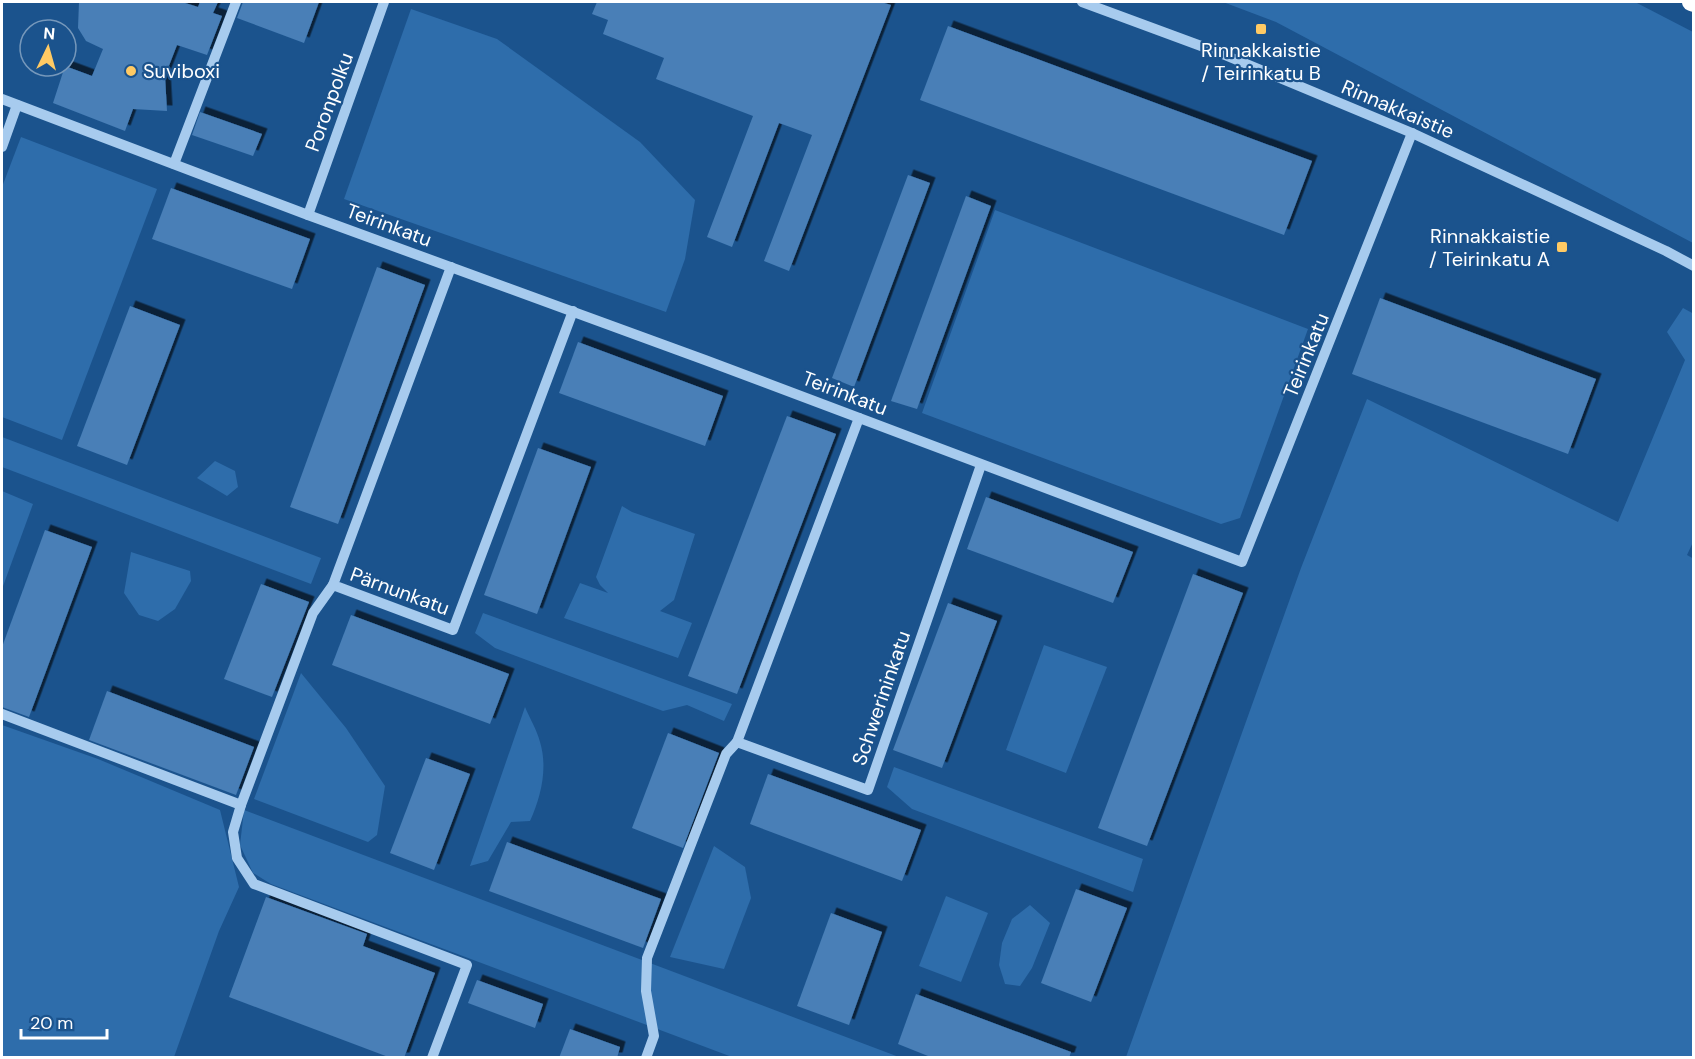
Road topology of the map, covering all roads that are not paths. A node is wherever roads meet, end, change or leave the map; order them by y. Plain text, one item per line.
1 (236, 2) edge
2 (384, 2) edge
3 (1082, 2) edge
4 (2, 99) edge
5 (16, 105) junction
6 (1412, 133) junction
7 (2, 147) edge
8 (174, 164) junction
9 (308, 215) junction
10 (1694, 266) edge
11 (451, 267) junction
12 (573, 311) junction
13 (860, 418) junction
14 (981, 465) junction
15 (333, 585) junction
16 (2, 714) edge
17 (737, 742) junction
18 (241, 805) junction
19 (432, 1058) edge
20 (646, 1058) edge

1 - 8 street
2 - 9 street, Poronpolku
3 - 6 street, Rinnakkaistie
4 - 5 street, Teirinkatu
5 - 7 street
5 - 8 street, Teirinkatu
6 - 10 street, Rinnakkaistie
6 - 14 street, Teirinkatu
8 - 9 street, Teirinkatu
9 - 11 street, Teirinkatu
11 - 12 street, Teirinkatu
11 - 15 street, Pärnunkatu
12 - 13 street, Teirinkatu
12 - 15 street, Pärnunkatu
13 - 14 street, Teirinkatu
13 - 17 street
14 - 17 street, Schwerininkatu
15 - 18 street
16 - 18 street
17 - 20 street
18 - 19 street

